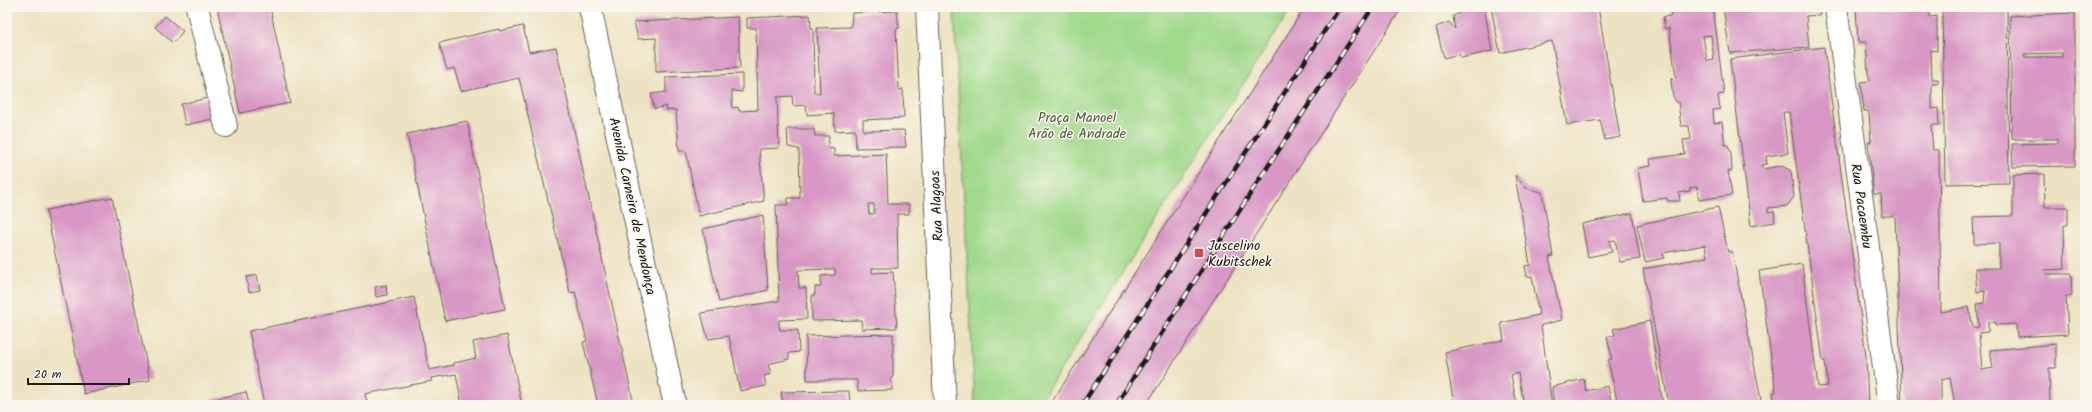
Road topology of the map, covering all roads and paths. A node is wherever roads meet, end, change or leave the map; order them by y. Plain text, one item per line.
1 (197, 7) edge
2 (590, 7) edge
3 (927, 7) edge
4 (1836, 7) edge
5 (226, 126) dead end
6 (675, 405) edge
7 (945, 405) edge
8 (1889, 405) edge

1 - 5 street
2 - 6 street, Avenida Carneiro de Mendonça
3 - 7 street, Rua Alagoas
4 - 8 street, Rua Pacaembu

